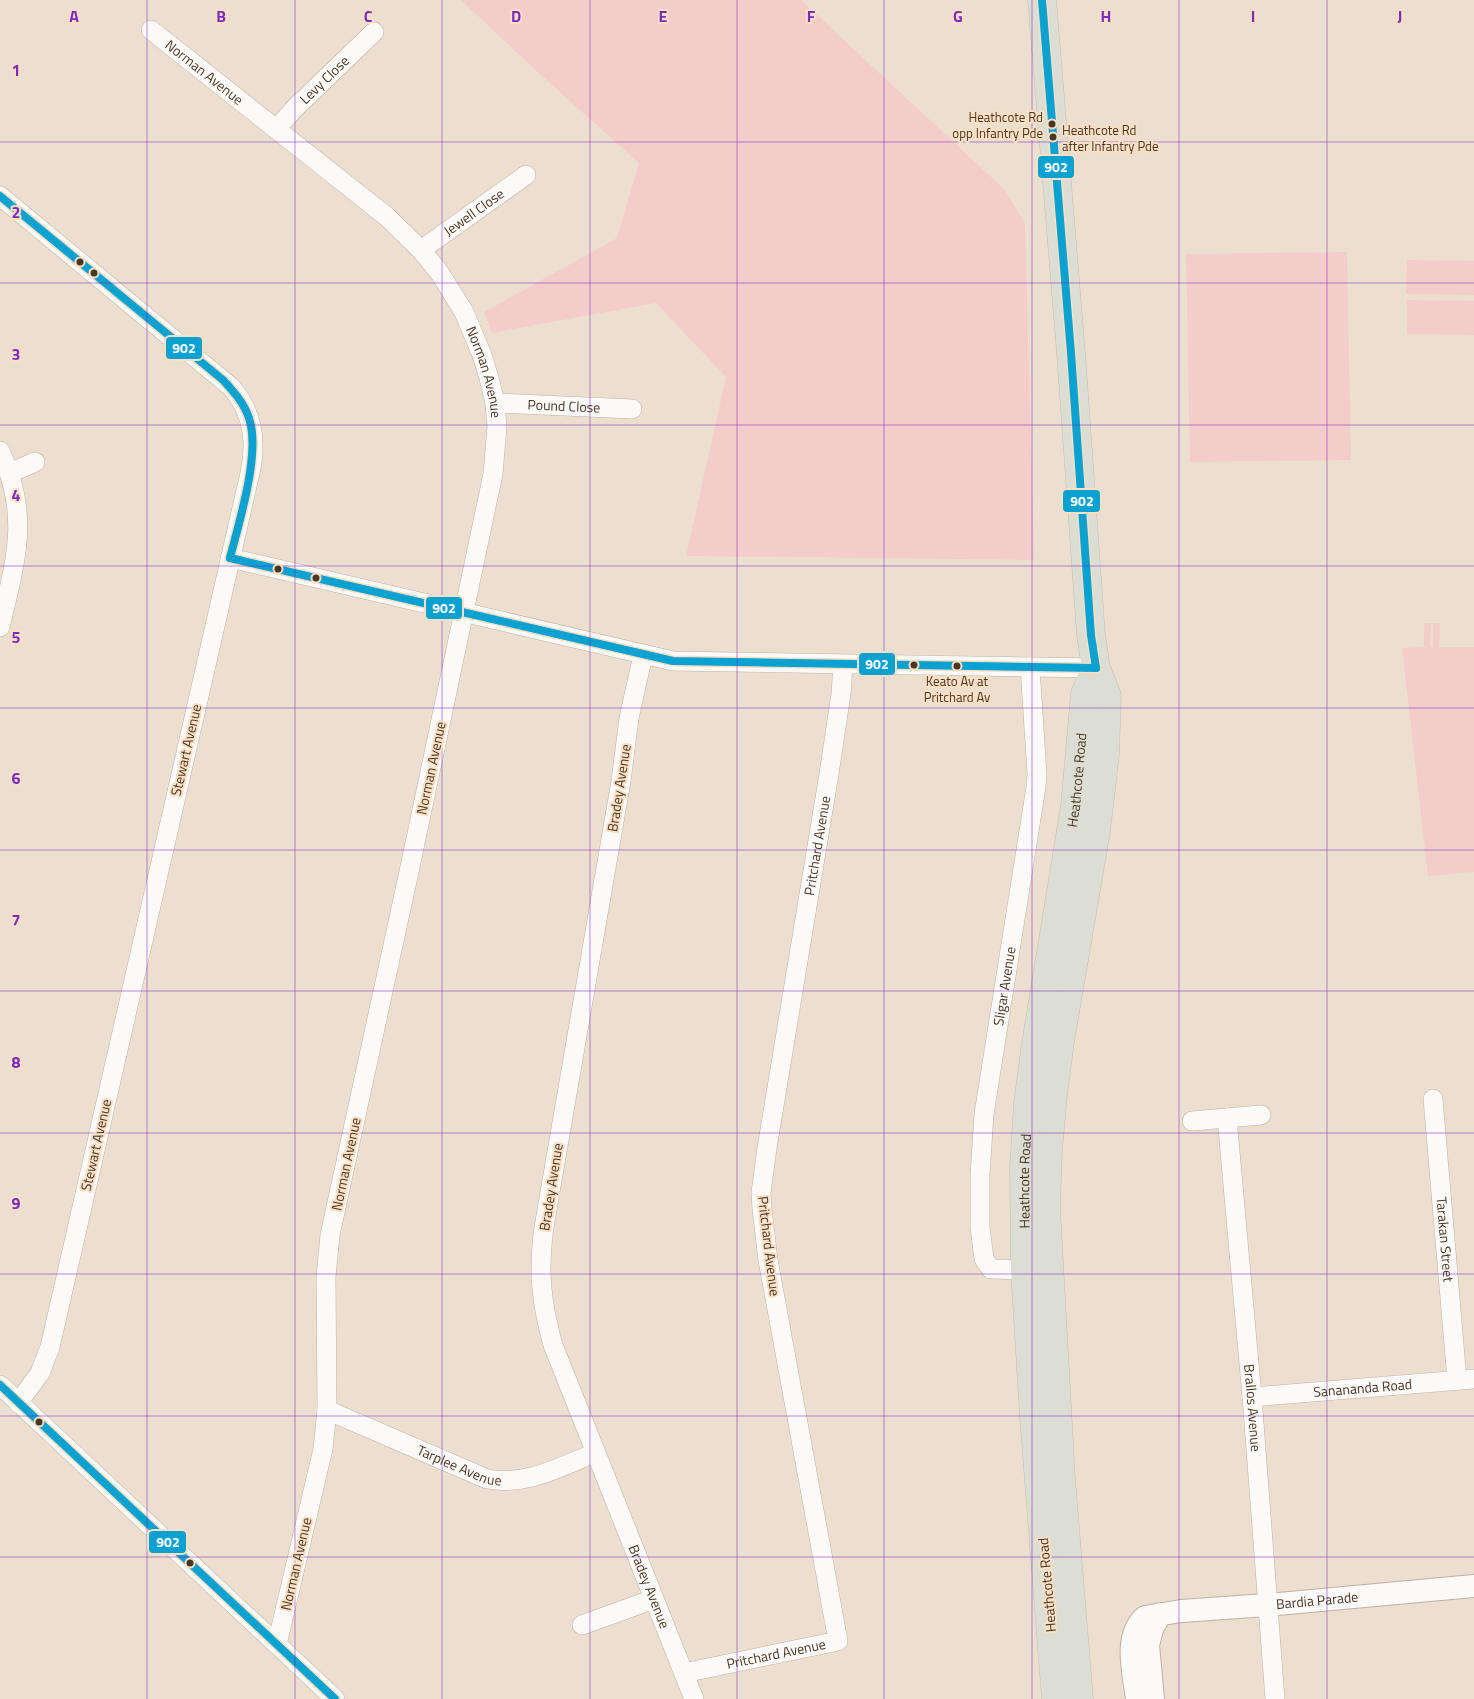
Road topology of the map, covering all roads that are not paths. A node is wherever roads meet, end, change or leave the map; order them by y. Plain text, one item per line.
1 (1042, 0) edge
2 (151, 30) dead end
3 (374, 32) dead end
4 (276, 129) junction
5 (526, 175) dead end
6 (0, 196) edge
7 (421, 250) junction
8 (495, 404) junction
9 (632, 409) dead end
10 (0, 451) edge
11 (35, 462) dead end
12 (10, 474) junction
13 (230, 558) junction
14 (464, 612) junction
15 (0, 627) edge
16 (644, 655) junction
17 (843, 665) junction
18 (1030, 667) junction
19 (1096, 668) junction
20 (1433, 1099) dead end
21 (1262, 1115) dead end
22 (1226, 1118) junction
23 (1192, 1121) dead end
24 (1025, 1270) junction
25 (1466, 1380) edge
26 (0, 1386) edge
27 (1252, 1397) junction
28 (18, 1403) junction
29 (327, 1410) junction
30 (595, 1453) junction
31 (1474, 1586) edge
32 (654, 1599) junction
33 (1268, 1605) junction
34 (1160, 1614) junction
35 (582, 1625) dead end
36 (277, 1644) junction
37 (684, 1673) junction
38 (335, 1699) edge
39 (694, 1699) edge
40 (1056, 1699) edge
41 (1079, 1699) edge
42 (1137, 1699) edge
43 (1153, 1699) edge
44 (1276, 1699) edge

1 - 19 main road, Heathcote Road
2 - 4 street, Norman Avenue
3 - 4 street, Levy Close
4 - 7 street, Norman Avenue
5 - 7 street, Jewell Close
6 - 13 street, Stewart Avenue
7 - 8 street, Norman Avenue
8 - 9 street, Pound Close
8 - 14 street, Norman Avenue
10 - 12 street
11 - 12 street
12 - 15 street
13 - 14 street
13 - 28 street, Stewart Avenue
14 - 16 street
14 - 29 street, Norman Avenue
16 - 17 street
16 - 30 street, Bradey Avenue
17 - 18 street
17 - 37 street, Pritchard Avenue
18 - 19 street
18 - 24 street, Sligar Avenue
19 - 24 main road, Heathcote Road
19 - 41 main road, Heathcote Road
20 - 25 street, Tarakan Street
21 - 22 street
22 - 23 street
22 - 27 street, Brallos Avenue
24 - 40 main road, Heathcote Road
25 - 27 street, Sanananda Road
26 - 28 street
27 - 33 street, Brallos Avenue
28 - 36 street
29 - 30 street, Tarplee Avenue
29 - 36 street, Norman Avenue
30 - 32 street, Bradey Avenue
31 - 33 street, Bardia Parade
32 - 35 street
32 - 37 street, Bradey Avenue
33 - 34 street, Bardia Parade
33 - 44 street, Brallos Avenue
34 - 42 street, Bardia Parade
34 - 43 street
36 - 38 street
37 - 39 street, Bradey Avenue

